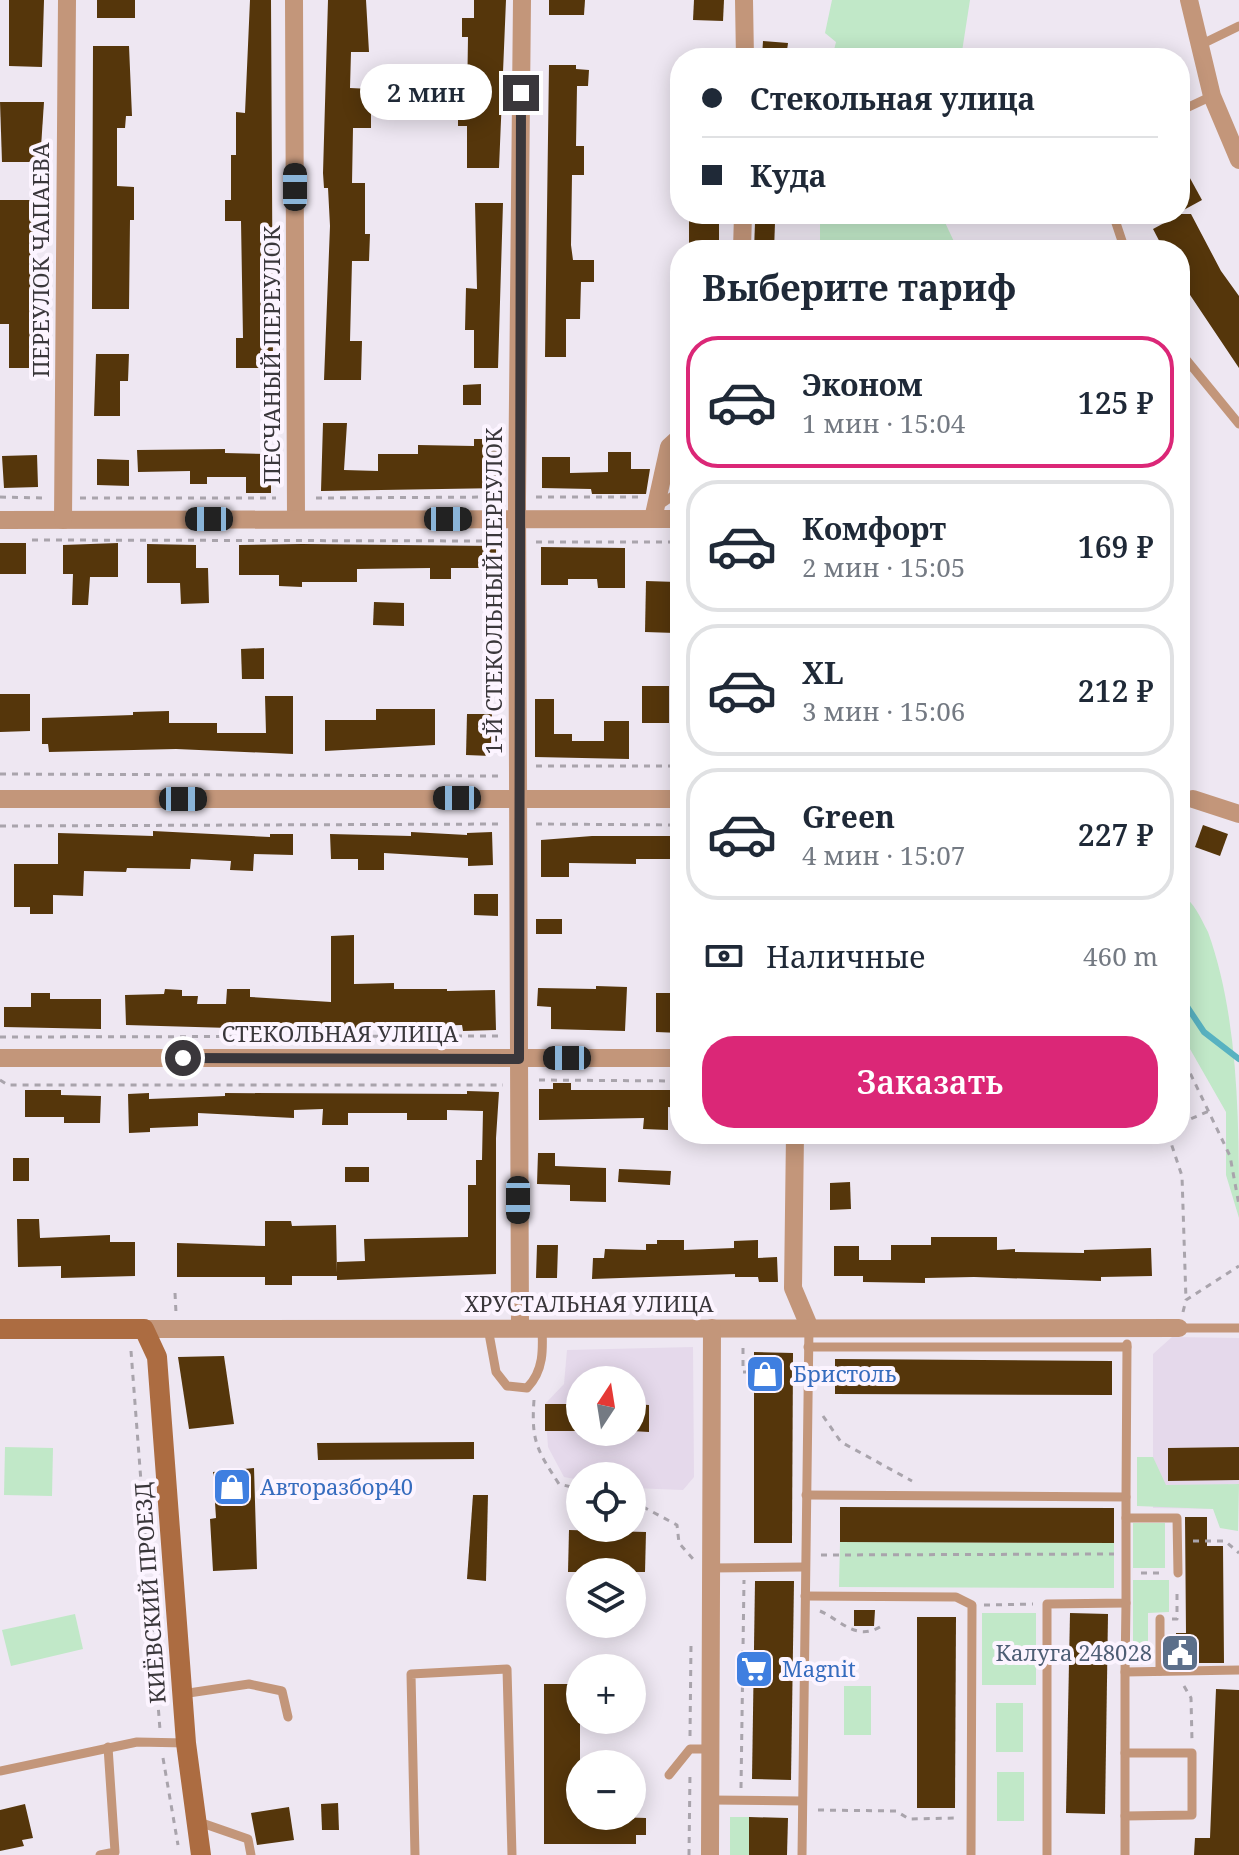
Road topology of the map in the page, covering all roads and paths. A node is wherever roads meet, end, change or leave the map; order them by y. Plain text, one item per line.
1 (67, 0) edge
2 (294, 0) edge
3 (522, 0) edge
4 (744, 0) edge
5 (1189, 0) edge
6 (1239, 26) edge
7 (1198, 46) junction
8 (745, 48) edge
9 (1212, 96) junction
10 (1190, 106) edge
11 (1239, 160) edge
12 (1190, 364) edge
13 (1239, 424) edge
14 (670, 446) edge
15 (0, 497) edge
16 (63, 498) junction
17 (296, 498) junction
18 (517, 498) junction
19 (670, 498) edge
20 (655, 508) junction
21 (670, 515) edge
22 (296, 518) junction
23 (525, 519) junction
24 (0, 520) edge
25 (63, 520) junction
26 (32, 540) dead end
27 (518, 541) junction
28 (670, 542) edge
29 (534, 766) dead end
30 (670, 766) edge
31 (0, 774) edge
32 (518, 792) junction
33 (1190, 796) edge
34 (0, 799) edge
35 (670, 799) edge
36 (1239, 814) edge
37 (518, 824) junction
38 (670, 825) edge
39 (0, 826) edge
40 (0, 1037) edge
41 (519, 1037) junction
42 (0, 1058) edge
43 (670, 1058) edge
44 (519, 1059) junction
45 (1190, 1072) edge
46 (0, 1080) edge
47 (539, 1080) dead end
48 (670, 1081) edge
49 (519, 1085) junction
50 (1209, 1111) junction
51 (1190, 1119) edge
52 (795, 1144) edge
53 (1171, 1144) edge
54 (1239, 1205) edge
55 (1239, 1266) edge
56 (1186, 1300) junction
57 (809, 1326) junction
58 (520, 1327) junction
59 (542, 1327) junction
60 (1127, 1327) junction
61 (488, 1328) junction
62 (712, 1328) junction
63 (1179, 1328) junction
64 (1239, 1328) edge
65 (0, 1329) edge
66 (144, 1329) junction
67 (130, 1345) dead end
68 (808, 1347) junction
69 (1127, 1347) junction
70 (743, 1348) dead end
71 (754, 1372) dead end
72 (535, 1380) junction
73 (808, 1393) junction
74 (566, 1486) edge
75 (806, 1495) junction
76 (937, 1496) junction
77 (1126, 1497) junction
78 (646, 1508) edge
79 (1126, 1518) junction
80 (1177, 1541) junction
81 (1239, 1553) edge
82 (1126, 1554) junction
83 (806, 1555) junction
84 (805, 1567) junction
85 (710, 1568) junction
86 (744, 1568) junction
87 (1126, 1573) junction
88 (1178, 1573) junction
89 (805, 1601) junction
90 (1126, 1603) junction
91 (1047, 1604) junction
92 (972, 1605) junction
93 (1160, 1619) joint
94 (880, 1627) dead end
95 (1239, 1670) edge
96 (1160, 1671) junction
97 (1177, 1671) junction
98 (1125, 1672) junction
99 (182, 1694) junction
100 (288, 1717) dead end
101 (186, 1743) junction
102 (161, 1744) junction
103 (108, 1747) junction
104 (709, 1749) junction
105 (1125, 1753) junction
106 (1192, 1753) junction
107 (0, 1771) edge
108 (669, 1775) dead end
109 (709, 1800) junction
110 (741, 1800) junction
111 (802, 1806) junction
112 (1125, 1816) junction
113 (971, 1818) junction
114 (194, 1821) junction
115 (100, 1855) edge
116 (180, 1855) edge
117 (201, 1855) edge
118 (251, 1855) edge
119 (415, 1855) edge
120 (512, 1855) edge
121 (710, 1855) edge
122 (802, 1855) edge
123 (971, 1855) edge
124 (1047, 1855) edge
125 (1125, 1855) edge

1 - 16 street, ПЕРЕУЛОК ЧАПАЕВА
2 - 17 street, ПЕСЧАНЫЙ ПЕРЕУЛОК
3 - 18 street, 1-Й СТЕКОЛЬНЫЙ ПЕРЕУЛОК
4 - 8 street
5 - 7 street
6 - 7 lane
7 - 9 street
9 - 10 lane
9 - 11 street
12 - 13 lane
14 - 20 street
15 - 16 path
16 - 17 path
16 - 25 street, ПЕРЕУЛОК ЧАПАЕВА
17 - 18 path
17 - 22 street, ПЕСЧАНЫЙ ПЕРЕУЛОК
18 - 20 path
18 - 23 street, 1-Й СТЕКОЛЬНЫЙ ПЕРЕУЛОК
19 - 20 lane
20 - 21 street
20 - 23 street
22 - 23 street
22 - 25 street
23 - 27 street, 1-Й СТЕКОЛЬНЫЙ ПЕРЕУЛОК
23 - 28 path
24 - 25 street
26 - 27 path
27 - 32 street, 1-Й СТЕКОЛЬНЫЙ ПЕРЕУЛОК
29 - 30 path
31 - 32 path
32 - 34 street
32 - 35 street
32 - 37 street, 1-Й СТЕКОЛЬНЫЙ ПЕРЕУЛОК
33 - 36 street
37 - 38 path
37 - 39 path
37 - 41 street, 1-Й СТЕКОЛЬНЫЙ ПЕРЕУЛОК
40 - 41 path
41 - 44 street, 1-Й СТЕКОЛЬНЫЙ ПЕРЕУЛОК
42 - 44 street, СТЕКОЛЬНАЯ УЛИЦА
43 - 44 street, СТЕКОЛЬНАЯ УЛИЦА
44 - 49 street, 1-Й СТЕКОЛЬНЫЙ ПЕРЕУЛОК
45 - 50 path
46 - 49 path
47 - 48 path
49 - 58 street, 1-Й СТЕКОЛЬНЫЙ ПЕРЕУЛОК
50 - 51 path
50 - 54 path
52 - 57 street
53 - 56 path
55 - 56 path
56 - 63 path
57 - 60 street, ХРУСТАЛЬНАЯ УЛИЦА
57 - 62 street, ХРУСТАЛЬНАЯ УЛИЦА
57 - 68 lane
58 - 59 street, ХРУСТАЛЬНАЯ УЛИЦА
58 - 61 street, ХРУСТАЛЬНАЯ УЛИЦА
59 - 62 street, ХРУСТАЛЬНАЯ УЛИЦА
59 - 72 lane
60 - 63 street, ХРУСТАЛЬНАЯ УЛИЦА
60 - 69 lane
61 - 66 street, ХРУСТАЛЬНАЯ УЛИЦА
61 - 72 lane
62 - 85 street
63 - 64 lane
65 - 66 main road, ХРУСТАЛЬНАЯ УЛИЦА
66 - 99 main road, КИЁВСКИЙ ПРОЕЗД
67 - 102 path
68 - 69 lane
68 - 73 lane
69 - 77 lane
70 - 71 path
72 - 74 path
73 - 75 lane
73 - 76 path
75 - 76 lane
75 - 83 lane
76 - 77 lane
77 - 79 lane
78 - 85 path
79 - 80 lane
79 - 82 lane
80 - 81 path
80 - 88 lane
82 - 83 path
82 - 87 lane
83 - 84 lane
84 - 86 lane
84 - 89 lane
85 - 86 lane
85 - 104 street
86 - 110 path
87 - 88 path
87 - 90 lane
88 - 93 path
89 - 92 lane
89 - 94 path
89 - 111 lane
90 - 91 lane
90 - 98 lane
91 - 92 path
91 - 124 lane
92 - 113 lane
93 - 96 lane
95 - 97 lane
96 - 97 lane
96 - 98 lane
97 - 106 path
98 - 105 lane
99 - 100 lane
99 - 101 main road, КИЁВСКИЙ ПРОЕЗД
101 - 102 lane
101 - 114 main road, КИЁВСКИЙ ПРОЕЗД
102 - 103 lane
102 - 116 path
103 - 107 lane
103 - 115 lane
104 - 108 lane
104 - 109 street
105 - 106 lane
105 - 112 lane
106 - 112 lane
109 - 110 lane
109 - 121 street
110 - 111 lane
111 - 113 path
111 - 122 lane
112 - 125 lane
113 - 123 lane
114 - 117 main road, КИЁВСКИЙ ПРОЕЗД
114 - 118 lane
119 - 120 lane

